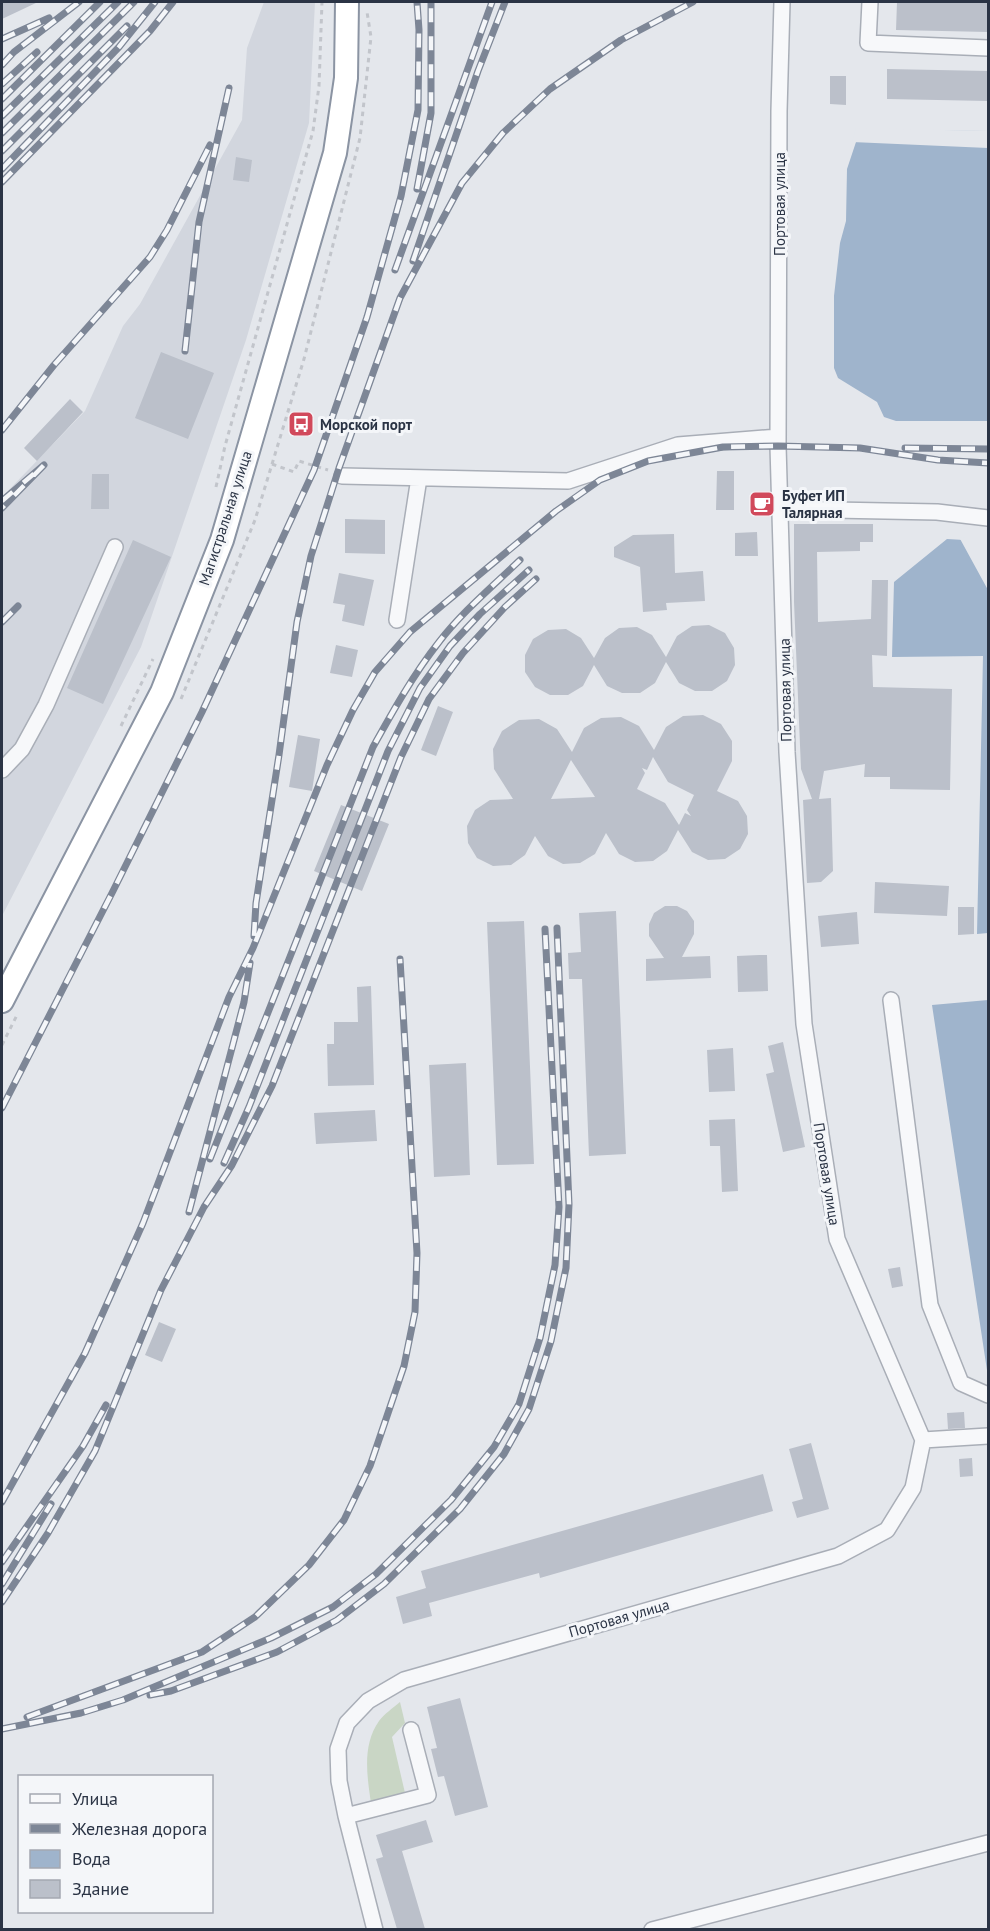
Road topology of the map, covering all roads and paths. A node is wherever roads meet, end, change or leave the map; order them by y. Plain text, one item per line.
1 (322, 2) edge
2 (347, 2) edge
3 (782, 2) edge
4 (870, 2) edge
5 (988, 48) edge
6 (778, 437) junction
7 (272, 464) dead end
8 (342, 476) joint
9 (419, 478) junction
10 (215, 490) dead end
11 (781, 509) junction
12 (988, 518) edge
13 (115, 547) dead end
14 (397, 620) dead end
15 (154, 656) dead end
16 (120, 729) dead end
17 (2, 770) edge
18 (891, 1000) dead end
19 (2, 1001) edge
20 (988, 1395) edge
21 (988, 1436) edge
22 (923, 1440) junction
23 (411, 1730) dead end
24 (345, 1816) junction
25 (988, 1843) edge
26 (375, 1929) edge
27 (652, 1929) edge

1 - 10 path
2 - 19 highway, Магистральная улица
3 - 6 street, Портовая улица
4 - 5 street
6 - 9 street
6 - 11 street, Портовая улица
7 - 8 path
8 - 9 street
9 - 14 street
11 - 12 street
11 - 22 street, Портовая улица
13 - 17 street
15 - 16 path
18 - 20 street
21 - 22 street
22 - 24 street, Портовая улица
23 - 24 street
24 - 26 street, Портовая улица
25 - 27 street

